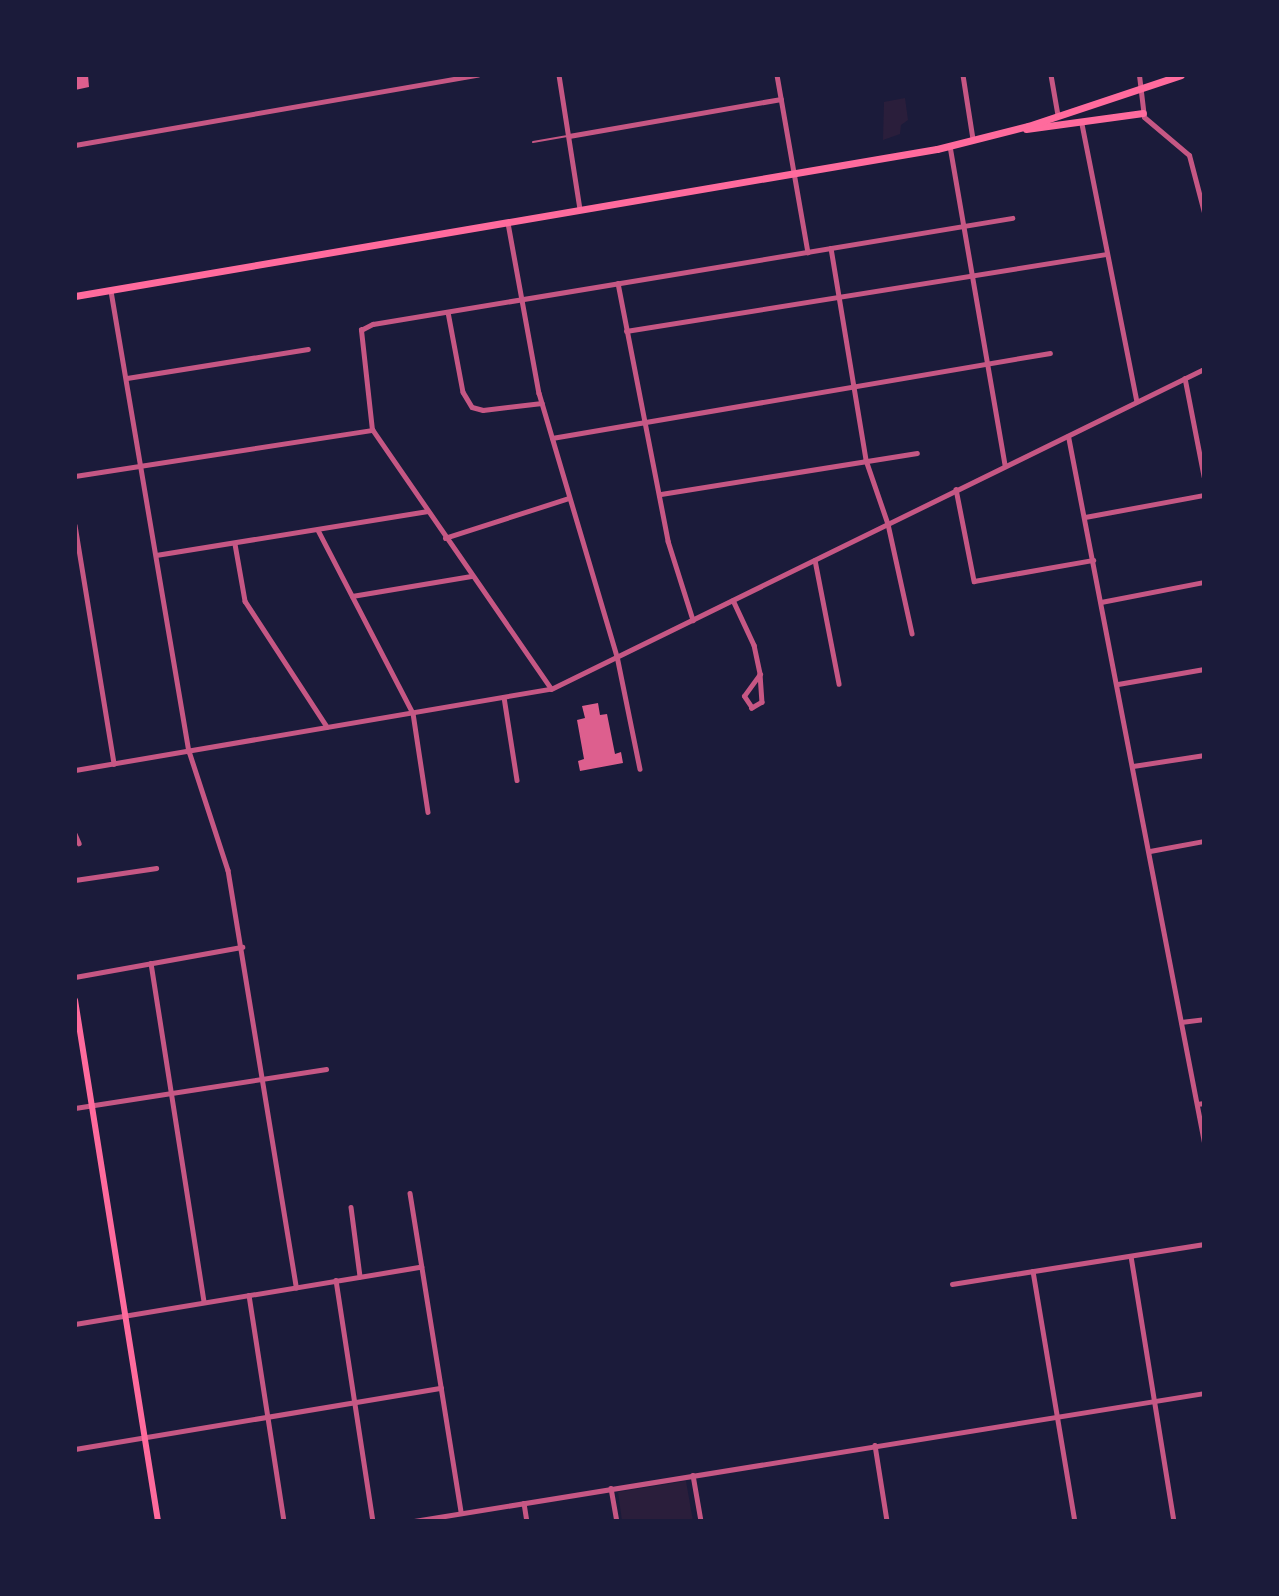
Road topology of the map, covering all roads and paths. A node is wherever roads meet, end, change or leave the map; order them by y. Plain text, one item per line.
1 (478, 75) edge
2 (559, 75) edge
3 (777, 75) edge
4 (963, 75) edge
5 (1051, 75) edge
6 (1139, 75) edge
7 (1181, 75) edge
8 (1140, 88) junction
9 (781, 99) junction
10 (1143, 113) junction
11 (1059, 116) junction
12 (1082, 124) junction
13 (1012, 131) junction
14 (569, 136) junction
15 (974, 140) junction
16 (533, 142) dead end
17 (75, 145) edge
18 (950, 146) junction
19 (792, 174) junction
20 (1202, 190) edge
21 (581, 210) junction
22 (1204, 212) edge
23 (1012, 218) dead end
24 (508, 223) junction
25 (964, 226) junction
26 (831, 248) junction
27 (808, 252) junction
28 (1107, 254) junction
29 (972, 276) junction
30 (618, 284) junction
31 (111, 290) junction
32 (75, 296) edge
33 (840, 297) junction
34 (522, 299) junction
35 (448, 312) junction
36 (626, 331) junction
37 (308, 349) dead end
38 (1050, 353) dead end
39 (986, 365) junction
40 (1204, 369) edge
41 (1185, 378) junction
42 (127, 379) junction
43 (853, 387) junction
44 (1137, 401) junction
45 (542, 403) junction
46 (643, 423) junction
47 (372, 430) junction
48 (1068, 436) junction
49 (552, 438) junction
50 (917, 453) dead end
51 (866, 460) junction
52 (1005, 465) junction
53 (142, 467) junction
54 (75, 476) edge
55 (1204, 476) edge
56 (956, 489) junction
57 (661, 494) junction
58 (1204, 495) edge
59 (569, 498) junction
60 (427, 511) junction
61 (1085, 517) junction
62 (888, 524) junction
63 (75, 525) edge
64 (318, 530) junction
65 (445, 538) junction
66 (235, 544) junction
67 (156, 555) junction
68 (814, 560) junction
69 (1094, 560) junction
70 (472, 576) junction
71 (1204, 582) edge
72 (352, 597) junction
73 (733, 600) junction
74 (1101, 602) junction
75 (693, 620) junction
76 (912, 633) dead end
77 (617, 656) junction
78 (1204, 669) edge
79 (760, 674) junction
80 (839, 684) dead end
81 (1118, 684) junction
82 (551, 688) junction
83 (504, 697) junction
84 (413, 713) junction
85 (328, 728) junction
86 (189, 751) junction
87 (1204, 755) edge
88 (114, 764) junction
89 (1133, 766) junction
90 (640, 769) dead end
91 (75, 770) edge
92 (517, 780) dead end
93 (428, 812) dead end
94 (75, 834) edge
95 (1204, 841) edge
96 (79, 843) dead end
97 (1150, 851) junction
98 (156, 868) dead end
99 (75, 880) edge
100 (242, 947) junction
101 (151, 963) junction
102 (75, 977) edge
103 (75, 1000) edge
104 (1204, 1018) edge
105 (1181, 1022) junction
106 (326, 1069) dead end
107 (263, 1078) junction
108 (172, 1094) junction
109 (1200, 1104) edge
110 (92, 1105) junction
111 (75, 1108) edge
112 (1204, 1142) edge
113 (410, 1193) dead end
114 (351, 1207) dead end
115 (1204, 1244) edge
116 (1131, 1256) junction
117 (421, 1266) junction
118 (1033, 1271) junction
119 (360, 1276) junction
120 (336, 1280) junction
121 (952, 1284) dead end
122 (296, 1287) junction
123 (248, 1295) junction
124 (204, 1302) junction
125 (124, 1314) junction
126 (75, 1324) edge
127 (441, 1388) junction
128 (1204, 1393) edge
129 (1154, 1400) junction
130 (355, 1402) junction
131 (1058, 1416) junction
132 (268, 1418) junction
133 (146, 1439) junction
134 (875, 1445) junction
135 (75, 1449) edge
136 (693, 1475) junction
137 (611, 1488) junction
138 (524, 1503) junction
139 (461, 1513) junction
140 (428, 1520) edge
141 (158, 1521) edge
142 (284, 1521) edge
143 (373, 1521) edge
144 (414, 1521) edge
145 (527, 1521) edge
146 (617, 1521) edge
147 (701, 1521) edge
148 (887, 1521) edge
149 (1075, 1521) edge
150 (1174, 1521) edge

1 - 17 street
2 - 14 street
3 - 9 street
4 - 15 street
5 - 11 street
6 - 8 street
7 - 8 main road
8 - 10 street
8 - 11 main road
9 - 14 street
9 - 19 street
10 - 12 main road
10 - 20 street
11 - 13 main road
12 - 13 main road
12 - 28 street
13 - 15 main road
14 - 16 lane
14 - 21 street
15 - 18 main road
18 - 19 main road
18 - 25 street
19 - 21 main road
19 - 27 street
20 - 22 street
21 - 24 main road
23 - 25 street
24 - 31 main road
24 - 34 street
25 - 26 street
25 - 29 street
26 - 27 street
26 - 33 street
27 - 30 street
28 - 29 street
28 - 44 street
29 - 33 street
29 - 39 street
30 - 34 street
30 - 36 street
31 - 32 main road
31 - 42 street
33 - 36 street
33 - 43 street
34 - 35 street
34 - 45 street
35 - 45 street
35 - 47 street
36 - 46 street
37 - 42 street
38 - 39 street
39 - 43 street
39 - 52 street
40 - 41 street
41 - 44 street
41 - 55 street
42 - 53 street
43 - 46 street
43 - 51 street
44 - 48 street
45 - 49 street
46 - 49 street
46 - 57 street
47 - 53 street
47 - 60 street
48 - 52 street
48 - 61 street
49 - 59 street
50 - 51 street
51 - 57 street
51 - 62 street
52 - 56 street
53 - 54 street
53 - 67 street
56 - 62 street
56 - 69 street
57 - 75 street
58 - 61 street
59 - 65 street
59 - 77 street
60 - 64 street
60 - 65 street
61 - 69 street
62 - 68 street
62 - 76 street
63 - 88 street
64 - 66 street
64 - 72 street
65 - 70 street
66 - 67 street
66 - 85 street
67 - 86 street
68 - 73 street
68 - 80 street
69 - 74 street
70 - 72 street
70 - 82 street
71 - 74 street
72 - 84 street
73 - 75 street
73 - 79 street
74 - 81 street
75 - 77 street
77 - 82 street
77 - 90 street
78 - 81 street
79 - 79 street
81 - 89 street
82 - 83 street
83 - 84 street
83 - 92 street
84 - 85 street
84 - 93 street
85 - 86 street
86 - 88 street
86 - 100 street
87 - 89 street
88 - 91 street
89 - 97 street
94 - 96 street
95 - 97 street
97 - 105 street
98 - 99 street
100 - 101 street
100 - 107 street
101 - 102 street
101 - 108 street
103 - 110 main road
104 - 105 street
105 - 109 street
106 - 107 street
107 - 108 street
107 - 122 street
108 - 110 street
108 - 124 street
109 - 112 street
110 - 111 street
110 - 125 main road
113 - 117 street
114 - 119 street
115 - 116 street
116 - 118 street
116 - 129 street
117 - 119 street
117 - 127 street
118 - 121 street
118 - 131 street
119 - 120 street
120 - 122 street
120 - 130 street
122 - 123 street
123 - 124 street
123 - 132 street
124 - 125 street
125 - 126 street
125 - 133 main road
127 - 130 street
127 - 139 street
128 - 129 street
129 - 131 street
129 - 150 street
130 - 132 street
130 - 143 street
131 - 134 street
131 - 149 street
132 - 133 street
132 - 142 street
133 - 135 street
133 - 141 main road
134 - 136 street
134 - 148 street
136 - 137 street
136 - 147 street
137 - 138 street
137 - 146 street
138 - 139 street
138 - 145 street
139 - 140 street
140 - 144 street

